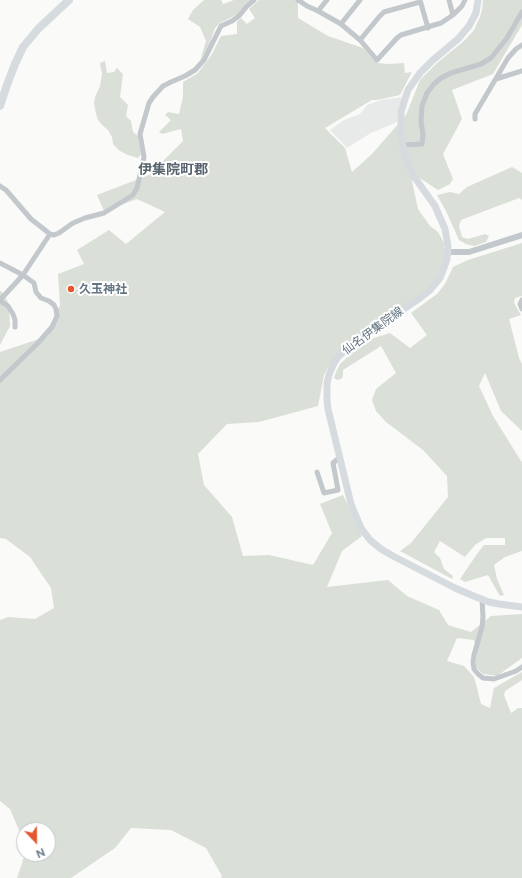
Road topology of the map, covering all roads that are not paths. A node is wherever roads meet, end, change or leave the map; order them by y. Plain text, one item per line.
1 (70, 0) edge
2 (254, 0) edge
3 (298, 0) edge
4 (326, 0) edge
5 (360, 0) edge
6 (449, 0) edge
7 (465, 0) edge
8 (478, 0) edge
9 (420, 1) edge
10 (318, 11) junction
11 (522, 12) edge
12 (453, 16) junction
13 (341, 24) junction
14 (428, 28) junction
15 (360, 40) junction
16 (522, 45) edge
17 (522, 71) edge
18 (496, 78) junction
19 (0, 106) edge
20 (475, 119) dead end
21 (402, 145) junction
22 (0, 186) edge
23 (50, 234) junction
24 (522, 236) edge
25 (448, 252) junction
26 (0, 263) edge
27 (23, 275) junction
28 (522, 300) edge
29 (0, 301) edge
30 (522, 309) edge
31 (15, 327) dead end
32 (0, 380) edge
33 (339, 458) junction
34 (317, 472) dead end
35 (482, 599) junction
36 (522, 607) edge
37 (522, 667) edge

1 - 19 main road
2 - 23 street
3 - 10 street
4 - 10 street
5 - 13 street
6 - 12 street
7 - 12 street
8 - 21 main road, 仙名伊集院線
9 - 14 street
9 - 15 street
10 - 13 street
11 - 21 street
12 - 14 street
13 - 15 street
14 - 15 street
16 - 18 street
17 - 18 street
18 - 20 street
21 - 25 main road, 仙名伊集院線
22 - 23 street
23 - 27 street
24 - 25 street
25 - 33 main road, 仙名伊集院線
26 - 27 street
27 - 29 street
27 - 32 street
28 - 30 street
29 - 31 street
33 - 34 street
33 - 35 main road, 仙名伊集院線
35 - 36 main road, 仙名伊集院線
35 - 37 street

